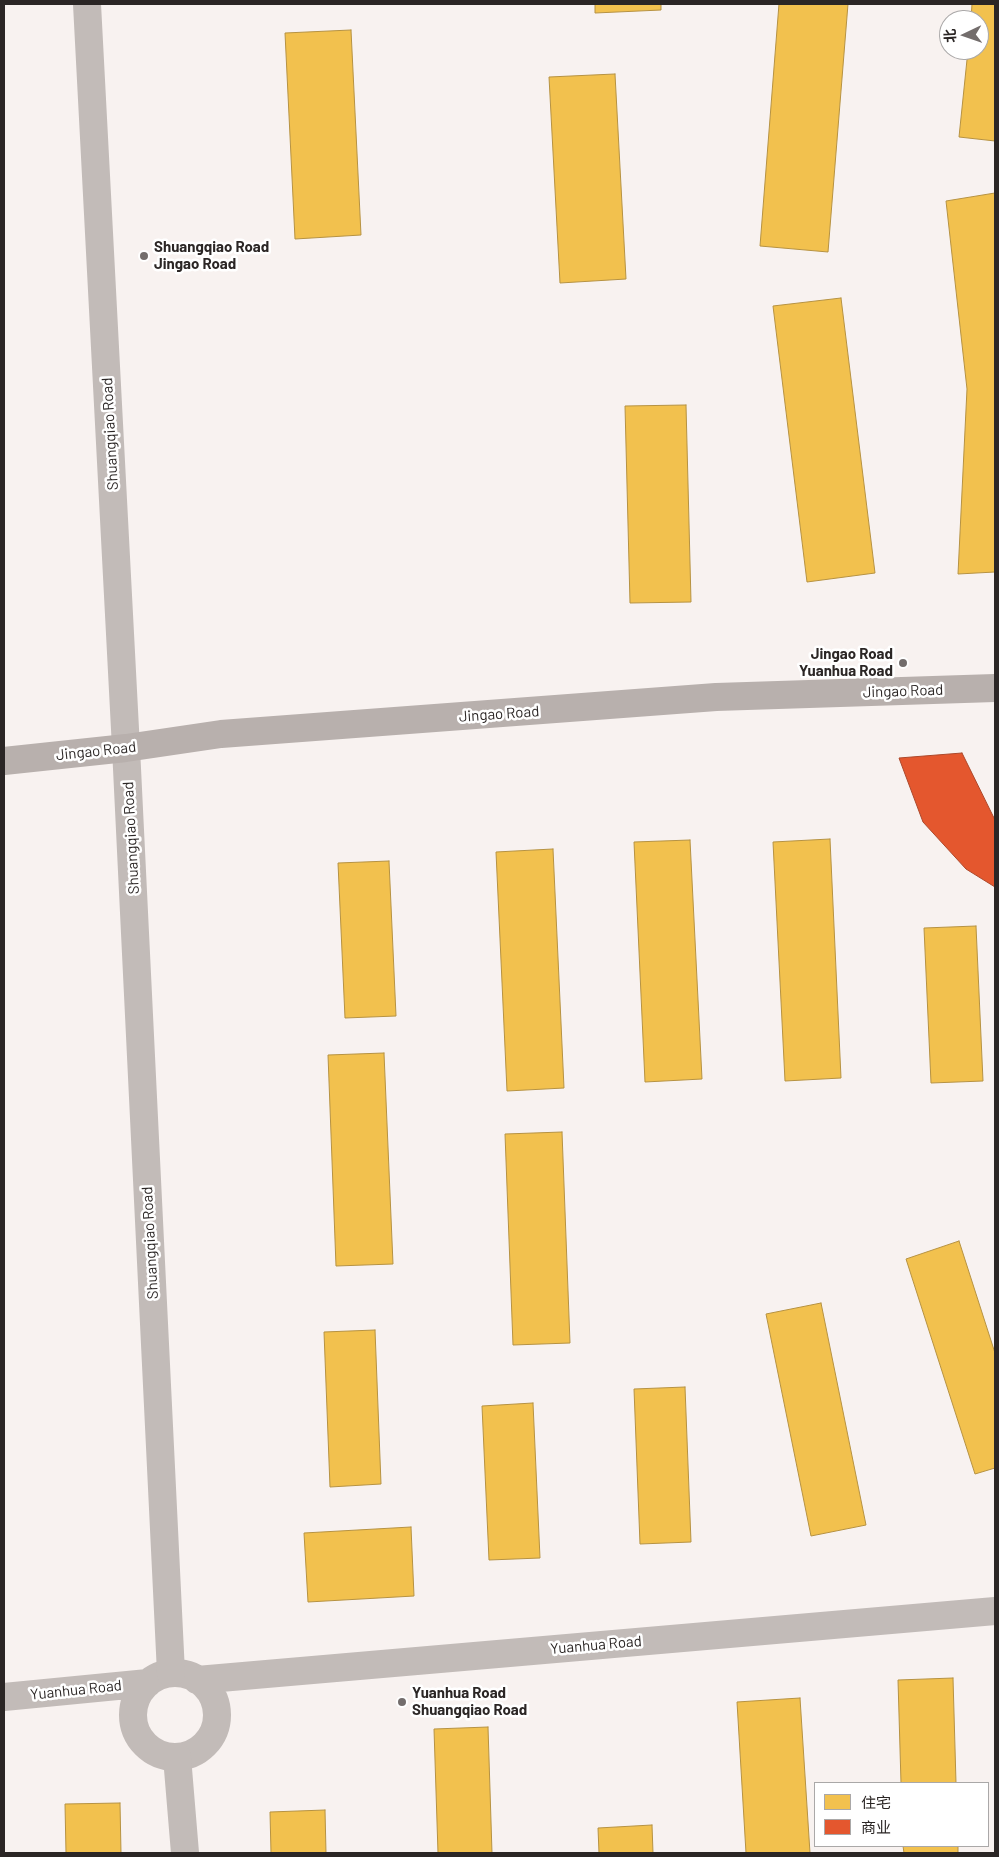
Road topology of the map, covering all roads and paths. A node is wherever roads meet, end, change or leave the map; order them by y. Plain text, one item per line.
1 (87, 4) edge
2 (995, 688) edge
3 (126, 748) junction
4 (4, 761) edge
5 (995, 1611) edge
6 (172, 1679) junction
7 (4, 1697) edge
8 (177, 1757) junction
9 (186, 1853) edge

1 - 3 street, Shuangqiao Road
2 - 3 main road, Jingao Road
3 - 4 main road, Jingao Road
3 - 6 street, Shuangqiao Road
5 - 6 street, Yuanhua Road
6 - 7 street, Yuanhua Road
6 - 8 street
6 - 8 street
8 - 9 street

